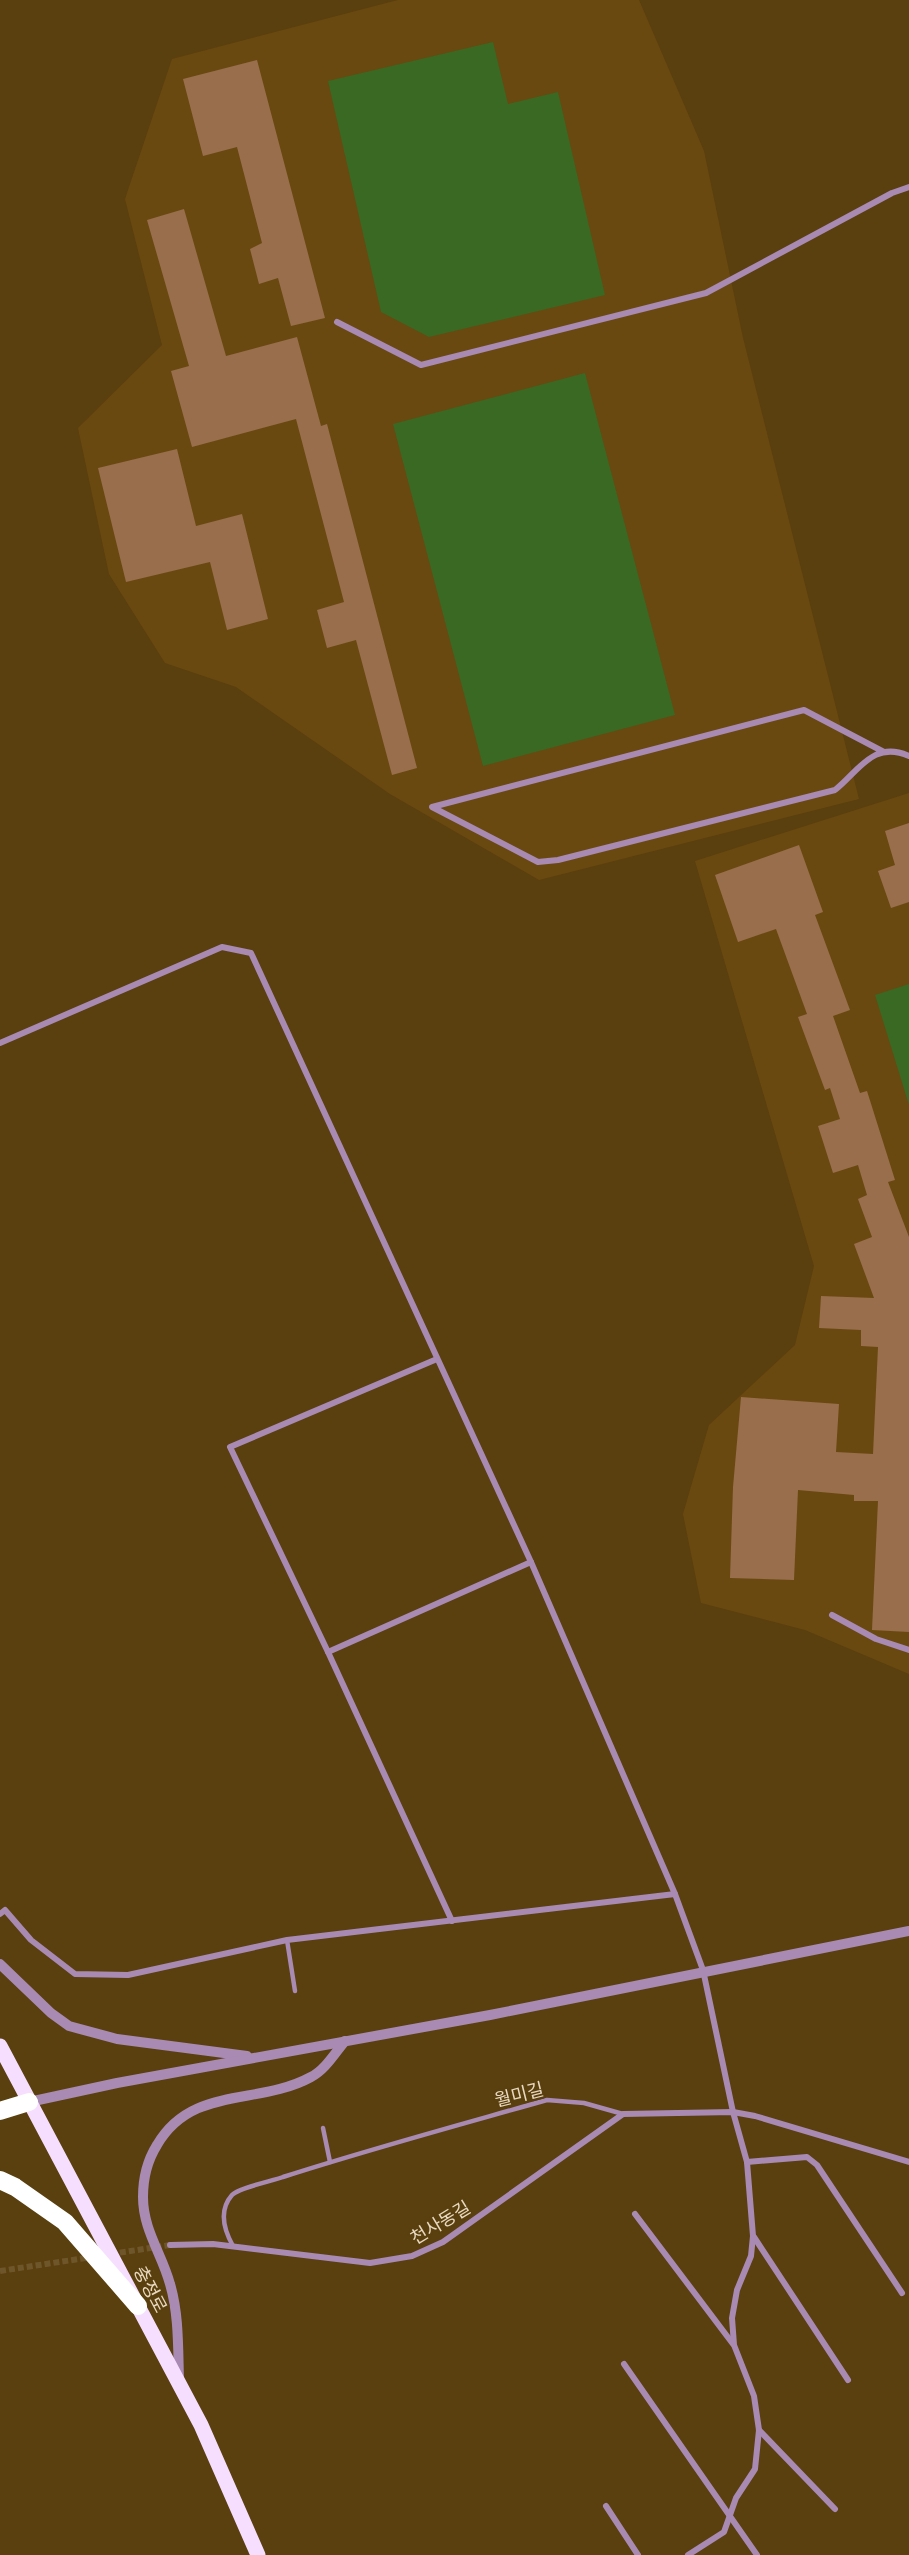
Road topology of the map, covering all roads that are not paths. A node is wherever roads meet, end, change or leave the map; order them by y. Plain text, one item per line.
1 (909, 188) edge
2 (337, 322) dead end
3 (884, 752) junction
4 (909, 756) edge
5 (0, 1043) edge
6 (437, 1359) junction
7 (531, 1562) junction
8 (832, 1615) dead end
9 (909, 1650) edge
10 (328, 1652) junction
11 (675, 1894) junction
12 (0, 1914) edge
13 (452, 1921) junction
14 (909, 1931) edge
15 (287, 1940) junction
16 (0, 1964) edge
17 (703, 1970) junction
18 (295, 1991) dead end
19 (345, 2041) junction
20 (0, 2046) edge
21 (259, 2057) junction
22 (29, 2102) junction
23 (0, 2110) edge
24 (733, 2112) junction
25 (623, 2114) junction
26 (323, 2128) dead end
27 (330, 2162) junction
28 (747, 2162) junction
29 (909, 2162) edge
30 (0, 2180) edge
31 (635, 2214) dead end
32 (753, 2236) junction
33 (170, 2245) tunnel mouth
34 (233, 2246) junction
35 (902, 2293) dead end
36 (138, 2307) junction
37 (734, 2345) junction
38 (624, 2364) dead end
39 (848, 2380) dead end
40 (179, 2383) junction
41 (759, 2430) junction
42 (606, 2506) dead end
43 (835, 2509) dead end
44 (730, 2516) junction
45 (258, 2555) edge
46 (638, 2555) edge
47 (688, 2555) edge
48 (757, 2555) edge

1 - 2 street
3 - 3 street
3 - 4 street
5 - 6 street
6 - 7 street
6 - 10 street
7 - 10 street
7 - 11 street
8 - 9 street
10 - 13 street
11 - 13 street
11 - 17 street
12 - 15 street
13 - 15 street
14 - 17 street
15 - 18 lane
16 - 21 street
17 - 19 street
17 - 24 street
19 - 21 street
19 - 40 street
20 - 22 main road, 충정로
21 - 22 street
22 - 23 highway
22 - 36 main road, 충정로
24 - 25 street, 월미길
24 - 28 street
24 - 29 street, 월미길
25 - 27 lane, 월미길
25 - 34 street, 천사동길
26 - 27 lane
27 - 34 lane, 월미길
28 - 32 street
28 - 35 street
30 - 36 highway
31 - 37 street
32 - 37 street
32 - 39 street
33 - 34 street, 천사동길
36 - 40 main road, 충정로
37 - 41 street
38 - 44 street
40 - 45 main road, 충정로
41 - 43 street
41 - 44 street
42 - 46 street
44 - 47 street
44 - 48 street

